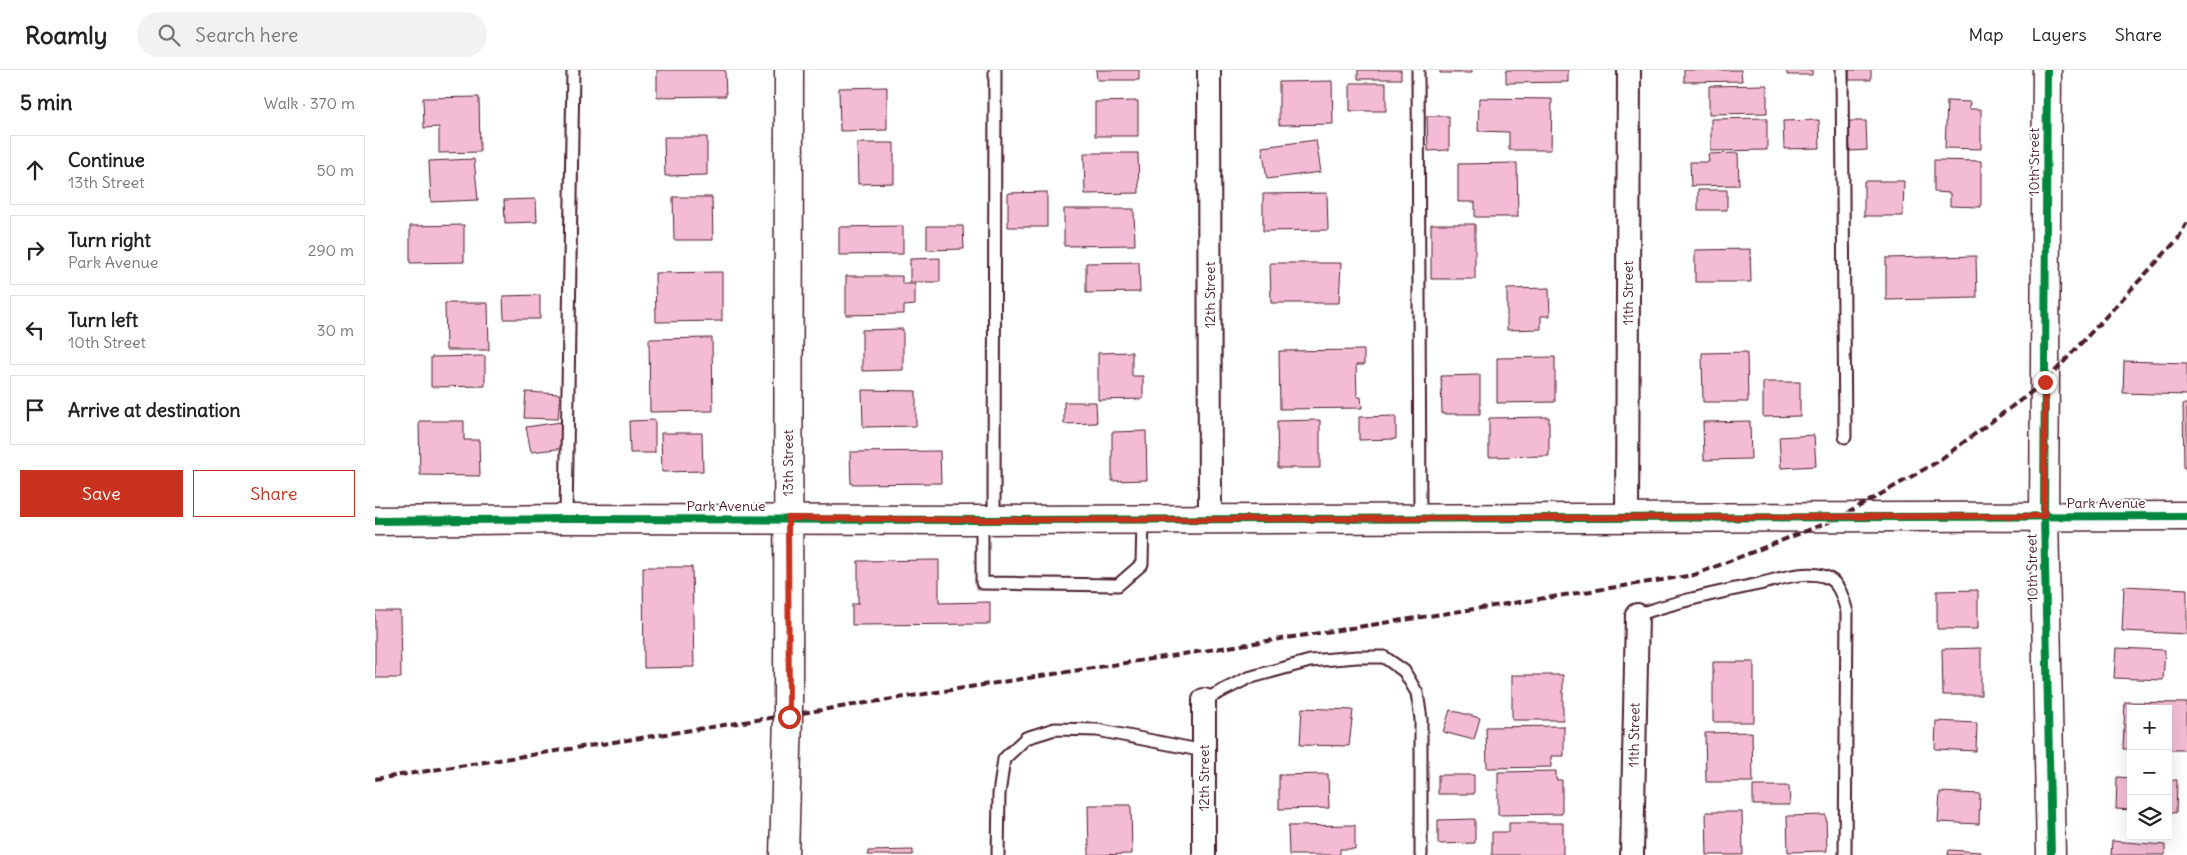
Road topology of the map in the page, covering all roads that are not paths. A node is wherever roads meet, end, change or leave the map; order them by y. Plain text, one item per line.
1 (573, 70) edge
2 (789, 70) edge
3 (995, 70) edge
4 (1209, 70) edge
5 (1418, 70) edge
6 (1629, 70) edge
7 (1842, 70) edge
8 (2047, 70) edge
9 (1845, 438) dead end
10 (1627, 516) junction
11 (2044, 516) junction
12 (2187, 516) edge
13 (567, 518) junction
14 (788, 518) junction
15 (1420, 518) junction
16 (1143, 519) junction
17 (1210, 519) junction
18 (988, 520) junction
19 (375, 521) edge
20 (1637, 615) joint
21 (1204, 700) joint
22 (1204, 751) junction
23 (784, 855) edge
24 (998, 855) edge
25 (1204, 855) edge
26 (1421, 855) edge
27 (1632, 855) edge
28 (1845, 855) edge
29 (2051, 855) edge

1 - 13 lane
2 - 14 street, 13th Street
3 - 18 lane
4 - 17 street, 12th Street
5 - 15 lane
6 - 10 street, 11th Street
7 - 9 lane
8 - 11 street, 10th Street
10 - 11 street, Park Avenue
10 - 15 street, Park Avenue
11 - 12 street, Park Avenue
11 - 29 street, 10th Street
13 - 14 street, Park Avenue
13 - 19 street, Park Avenue
14 - 18 street, Park Avenue
14 - 23 street, 13th Street
15 - 17 street, Park Avenue
16 - 17 street, Park Avenue
16 - 18 street, Park Avenue
16 - 18 lane
20 - 27 street, 11th Street
20 - 28 lane
21 - 22 street, 12th Street
21 - 26 lane
22 - 24 lane
22 - 25 street, 12th Street

